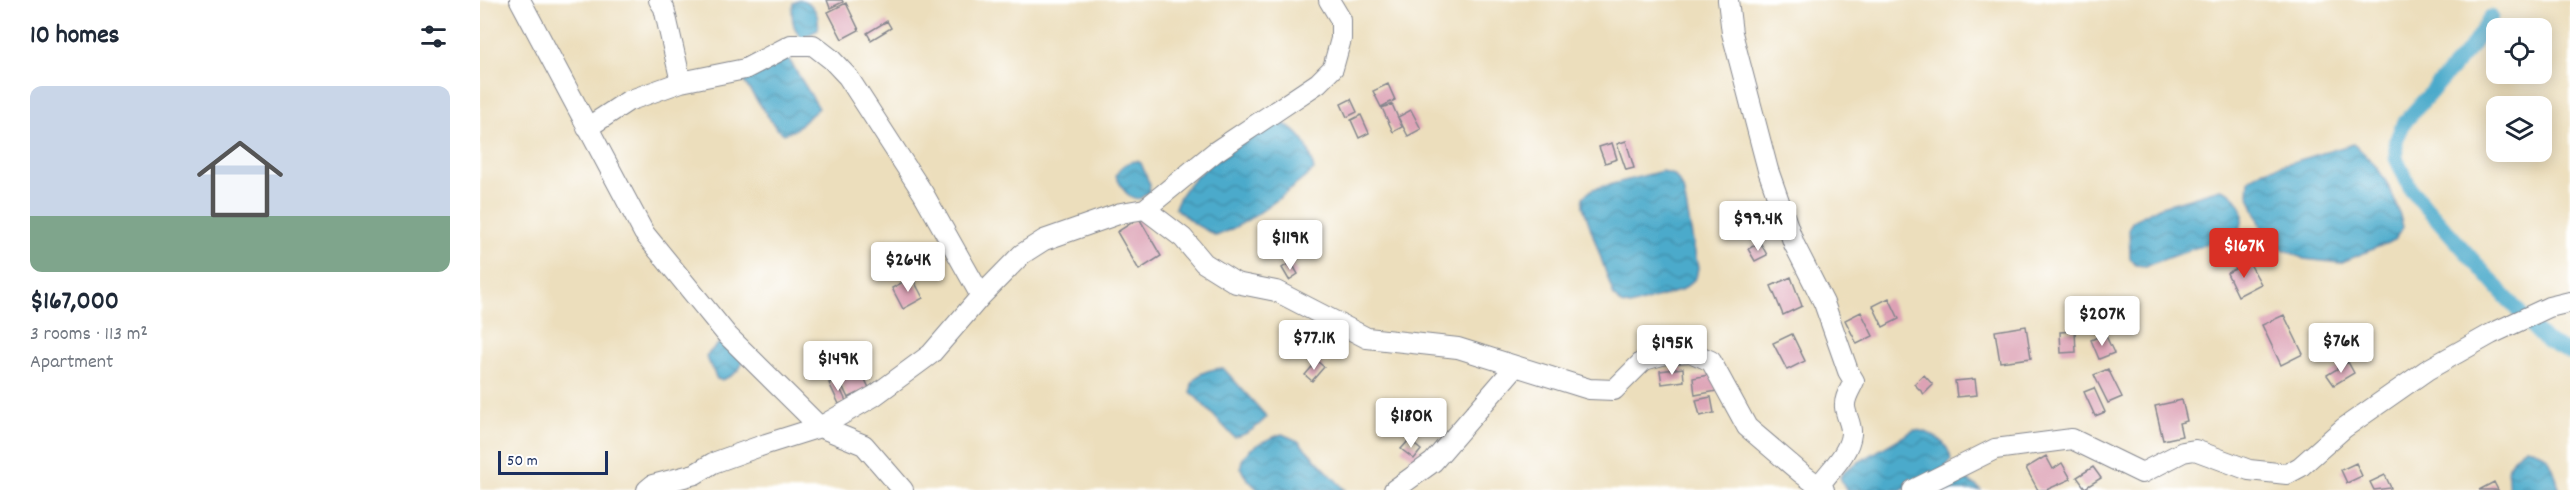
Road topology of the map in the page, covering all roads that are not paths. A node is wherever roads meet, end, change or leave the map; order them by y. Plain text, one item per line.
1 (520, 0) edge
2 (659, 0) edge
3 (1329, 0) edge
4 (1728, 0) edge
5 (681, 82) junction
6 (587, 128) junction
7 (1145, 209) junction
8 (981, 296) junction
9 (2570, 302) edge
10 (1515, 367) junction
11 (820, 427) junction
12 (691, 483) edge
13 (1822, 488) edge
14 (647, 490) edge
15 (903, 490) edge
16 (1394, 490) edge
17 (1912, 490) edge

1 - 6 street
2 - 5 street
3 - 7 street
4 - 13 street
5 - 6 street
5 - 8 street
6 - 11 street
7 - 8 street
7 - 10 street
8 - 11 street
9 - 17 street
10 - 13 street
10 - 16 street
11 - 12 street
11 - 15 street
12 - 14 street

